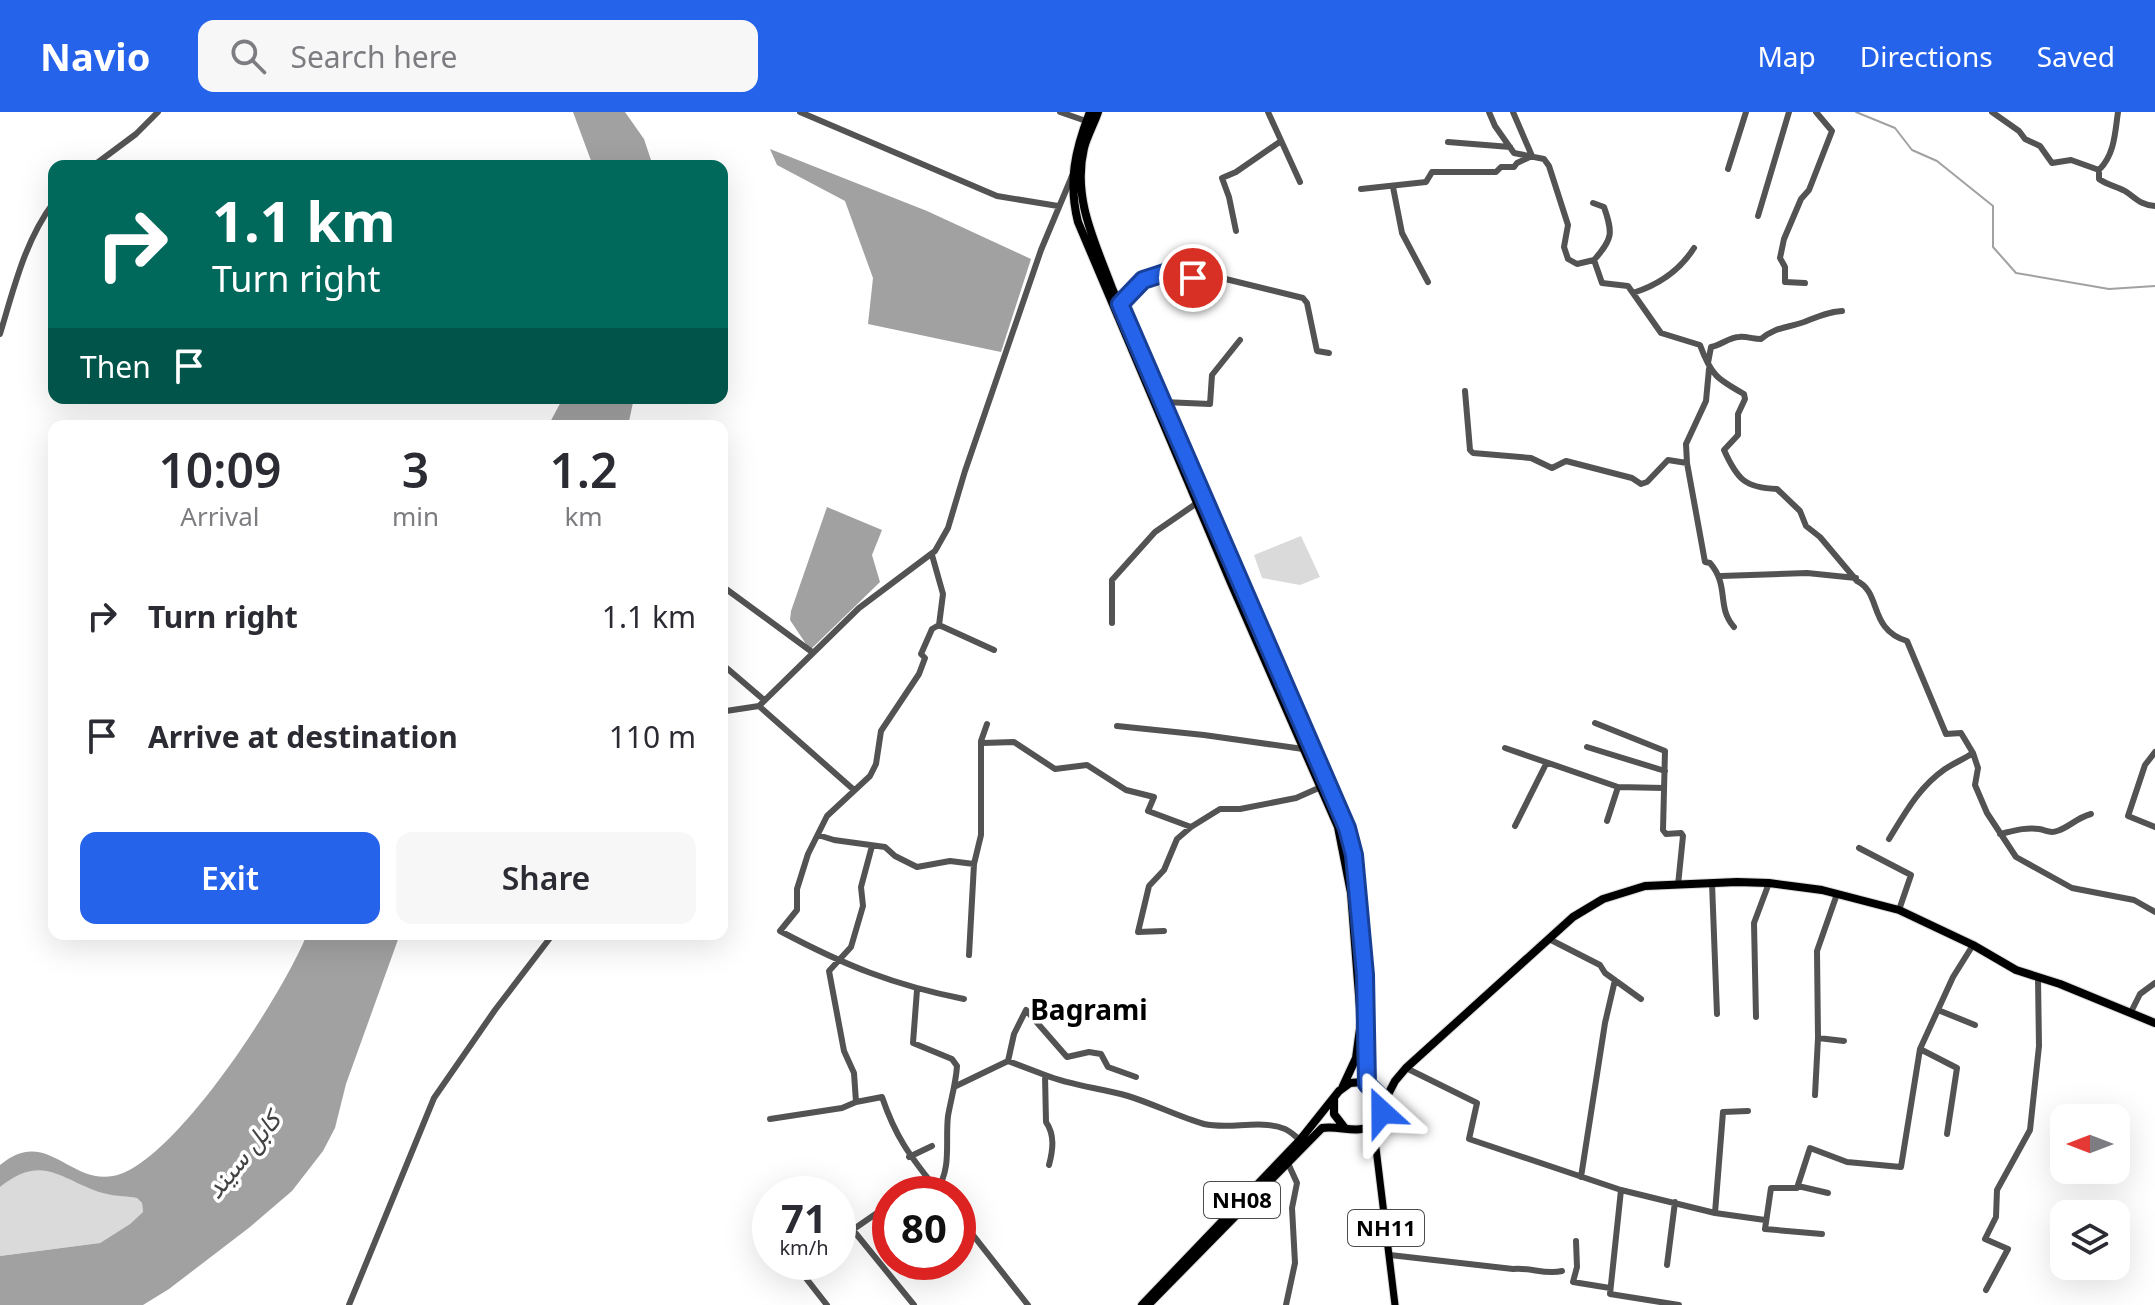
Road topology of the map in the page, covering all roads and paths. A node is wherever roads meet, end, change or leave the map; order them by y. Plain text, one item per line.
1 (158, 112) edge
2 (800, 112) edge
3 (1098, 112) edge
4 (1268, 112) edge
5 (1489, 112) edge
6 (1513, 112) edge
7 (1746, 112) edge
8 (1789, 112) edge
9 (1816, 112) edge
10 (1992, 112) edge
11 (2118, 112) edge
12 (1064, 113) edge
13 (1088, 116) edge
14 (1281, 141) junction
15 (1448, 142) dead end
16 (1510, 147) junction
17 (1532, 156) junction
18 (101, 160) edge
19 (1728, 169) dead end
20 (2099, 170) junction
21 (1072, 175) junction
22 (1300, 182) dead end
23 (1393, 187) junction
24 (1361, 189) dead end
25 (1058, 203) junction
26 (1593, 203) dead end
27 (1073, 204) junction
28 (2155, 206) edge
29 (48, 210) edge
30 (1758, 216) dead end
31 (1236, 231) dead end
32 (1694, 248) dead end
33 (1594, 260) junction
34 (1098, 261) junction
35 (1428, 282) dead end
36 (1805, 283) dead end
37 (1633, 293) junction
38 (1120, 304) junction
39 (1842, 311) dead end
40 (0, 334) edge
41 (1240, 340) dead end
42 (1329, 353) dead end
43 (1708, 367) junction
44 (1465, 391) dead end
45 (1163, 402) junction
46 (1167, 423) junction
47 (1687, 463) junction
48 (1202, 507) junction
49 (932, 555) junction
50 (1721, 576) junction
51 (1856, 578) junction
52 (1235, 582) junction
53 (728, 590) edge
54 (1112, 623) dead end
55 (939, 625) junction
56 (1734, 627) dead end
57 (994, 650) dead end
58 (812, 652) junction
59 (728, 670) edge
60 (762, 703) junction
61 (728, 711) edge
62 (1595, 723) dead end
63 (987, 724) dead end
64 (1117, 726) dead end
65 (983, 743) junction
66 (1587, 747) dead end
67 (1505, 748) dead end
68 (1303, 749) junction
69 (2155, 752) edge
70 (1973, 753) junction
71 (1546, 764) junction
72 (1665, 771) junction
73 (1324, 786) junction
74 (1618, 787) junction
75 (1664, 788) junction
76 (854, 790) junction
77 (2091, 814) dead end
78 (1607, 821) dead end
79 (1515, 826) dead end
80 (1191, 827) junction
81 (2155, 827) edge
82 (2000, 834) junction
83 (818, 835) junction
84 (1889, 839) dead end
85 (872, 846) junction
86 (1859, 848) dead end
87 (974, 864) junction
88 (1712, 883) junction
89 (1769, 883) junction
90 (1678, 885) junction
91 (1837, 894) junction
92 (1899, 910) junction
93 (2155, 912) edge
94 (1164, 931) dead end
95 (1549, 939) junction
96 (548, 940) edge
97 (1973, 945) junction
98 (969, 955) dead end
99 (837, 961) junction
100 (1362, 975) junction
101 (2038, 978) junction
102 (1615, 980) junction
103 (2155, 983) edge
104 (917, 990) junction
105 (964, 999) dead end
106 (1641, 999) dead end
107 (1938, 1010) junction
108 (2131, 1012) junction
109 (1717, 1014) dead end
110 (1756, 1017) dead end
111 (2155, 1023) edge
112 (1975, 1025) dead end
113 (1818, 1038) junction
114 (1844, 1041) dead end
115 (1920, 1049) junction
116 (1008, 1061) junction
117 (1406, 1068) junction
118 (1045, 1075) junction
119 (1136, 1077) dead end
120 (1395, 1081) junction
121 (1369, 1085) junction
122 (956, 1086) junction
123 (1341, 1089) junction
124 (1815, 1095) dead end
125 (856, 1102) junction
126 (1382, 1106) junction
127 (1748, 1111) dead end
128 (1379, 1118) junction
129 (770, 1119) dead end
130 (1344, 1127) junction
131 (1358, 1131) junction
132 (1947, 1134) dead end
133 (1300, 1140) junction
134 (932, 1146) dead end
135 (1376, 1151) junction
136 (909, 1157) junction
137 (1287, 1161) junction
138 (1049, 1165) dead end
139 (926, 1176) edge
140 (945, 1176) edge
141 (1581, 1177) junction
142 (1798, 1186) junction
143 (1621, 1190) junction
144 (1828, 1193) dead end
145 (1675, 1202) junction
146 (1715, 1213) junction
147 (1765, 1220) junction
148 (856, 1234) edge
149 (1822, 1234) dead end
150 (976, 1239) edge
151 (1576, 1241) dead end
152 (1390, 1255) junction
153 (1667, 1265) dead end
154 (1562, 1271) dead end
155 (807, 1280) edge
156 (1610, 1288) junction
157 (1986, 1290) dead end
158 (349, 1305) edge
159 (827, 1305) edge
160 (914, 1305) edge
161 (1028, 1305) edge
162 (1142, 1305) edge
163 (1148, 1305) edge
164 (1286, 1305) edge
165 (1395, 1305) edge
166 (1679, 1305) edge

1 - 18 street
2 - 25 street
3 - 34 highway, NH08
4 - 14 street
5 - 16 street
6 - 17 street
7 - 19 street
8 - 30 street
9 - 36 street
10 - 20 street
11 - 20 street
12 - 13 street
13 - 21 highway, NH08
14 - 22 street
14 - 31 street
15 - 16 street
16 - 17 street
17 - 23 street
17 - 33 street
20 - 28 street
21 - 25 street
21 - 27 highway, NH08
23 - 24 street
23 - 35 street
25 - 27 street
25 - 49 street
26 - 33 street
27 - 34 highway, NH08
29 - 40 street
32 - 37 street
33 - 37 street
34 - 38 highway, NH08
34 - 46 highway, NH08
37 - 43 street
38 - 42 street
38 - 45 highway, NH08
39 - 43 street
41 - 45 street
43 - 47 street
43 - 51 street
44 - 47 street
45 - 46 highway, NH08
46 - 48 highway, NH08
47 - 50 street
48 - 52 highway, NH08
48 - 54 street
49 - 55 street
49 - 58 street
50 - 51 street
50 - 56 street
51 - 70 street
52 - 68 highway, NH08
52 - 73 highway, NH08
53 - 58 street
55 - 57 street
55 - 76 street
58 - 60 street
59 - 60 street
60 - 61 street
60 - 76 street
62 - 72 street
63 - 65 street
64 - 68 street
65 - 80 street
65 - 87 street
66 - 72 street
67 - 71 street
68 - 73 highway, NH08
69 - 81 street
70 - 82 street
70 - 84 street
71 - 74 street
71 - 79 street
72 - 75 street
73 - 80 street
73 - 100 highway, NH08
74 - 75 street
74 - 78 street
75 - 90 street
76 - 83 street
77 - 82 street
80 - 94 street
82 - 93 street
83 - 85 street
83 - 99 street
85 - 87 street
85 - 99 street
86 - 92 street
87 - 98 street
88 - 89 highway
88 - 90 highway
88 - 109 street
89 - 91 highway
89 - 110 street
90 - 95 highway
91 - 92 highway
91 - 113 street
92 - 97 highway
95 - 102 street
95 - 117 highway
96 - 158 street
97 - 101 highway
97 - 107 street
99 - 104 street
99 - 125 street
100 - 121 highway, NH08
100 - 123 highway, NH08
101 - 108 highway
101 - 157 street
102 - 106 street
102 - 141 street
103 - 108 street
104 - 105 street
104 - 122 street
107 - 112 street
107 - 115 street
108 - 111 highway
113 - 114 street
113 - 124 street
115 - 132 street
115 - 142 street
116 - 118 street
116 - 119 street
116 - 122 street
117 - 120 highway
117 - 141 street
118 - 133 street
118 - 138 street
120 - 121 highway
120 - 126 highway
121 - 123 highway
121 - 126 highway, NH08
122 - 140 street
123 - 130 highway, NH08
123 - 133 highway, NH08
125 - 129 street
125 - 136 street
126 - 128 highway
127 - 146 street
128 - 131 highway
128 - 135 main road, NH11
130 - 131 highway
130 - 137 highway, NH08
131 - 135 main road
133 - 162 highway, NH08
134 - 136 street
135 - 152 main road, NH11
136 - 139 street
137 - 163 highway, NH08
137 - 164 street
141 - 143 street
142 - 144 street
142 - 147 street
143 - 145 street
143 - 156 street
145 - 146 street
145 - 153 street
146 - 147 street
147 - 149 street
148 - 160 street
150 - 161 street
151 - 156 street
152 - 154 street
152 - 165 main road, NH11
155 - 159 street
156 - 166 street

